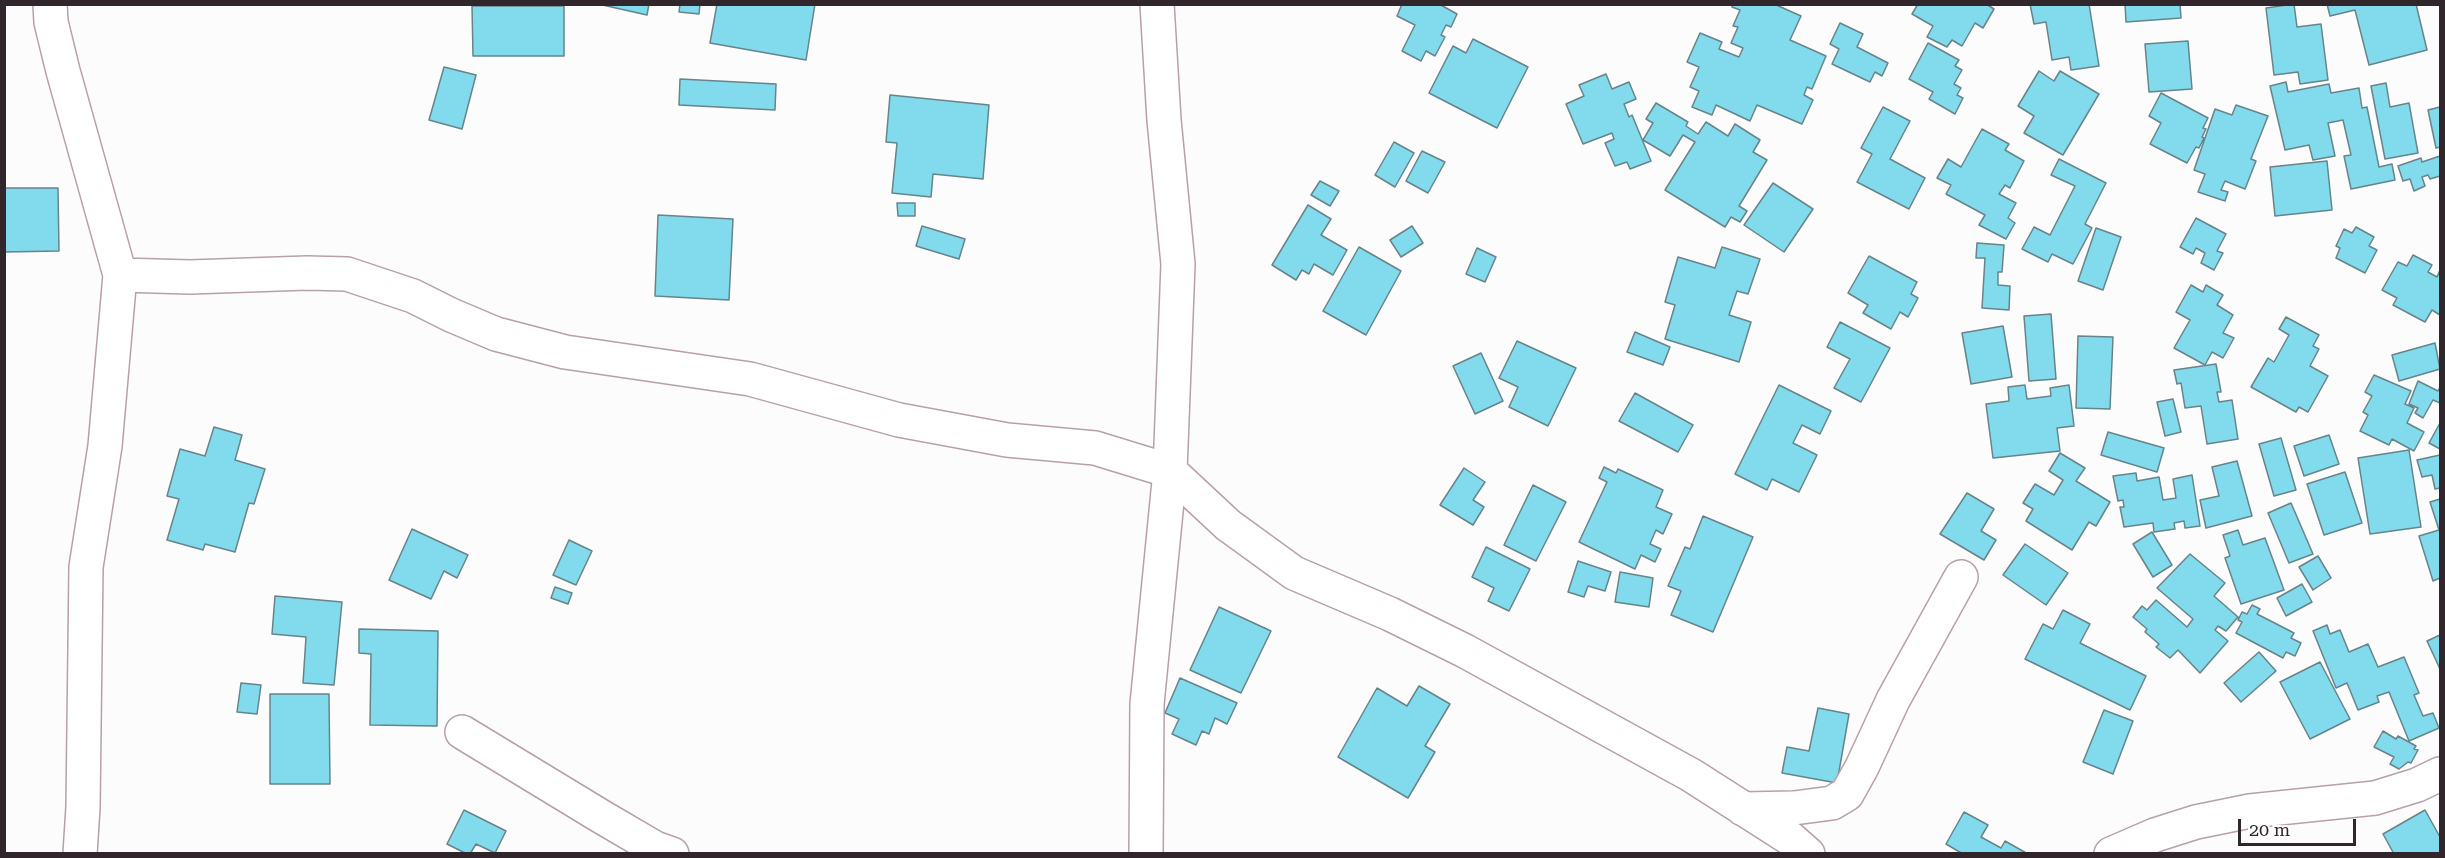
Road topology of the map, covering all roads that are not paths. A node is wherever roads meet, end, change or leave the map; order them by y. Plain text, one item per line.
1 (50, 4) edge
2 (1157, 4) edge
3 (120, 274) junction
4 (1170, 471) junction
5 (1961, 577) dead end
6 (462, 732) dead end
7 (2440, 774) edge
8 (1743, 809) junction
9 (80, 854) edge
10 (672, 854) edge
11 (1146, 854) edge
12 (1808, 854) edge
13 (2111, 854) edge

1 - 3 street
2 - 4 street
3 - 4 street
3 - 9 street
4 - 8 street
4 - 11 street
5 - 8 street
6 - 10 street
7 - 13 street
8 - 12 street

